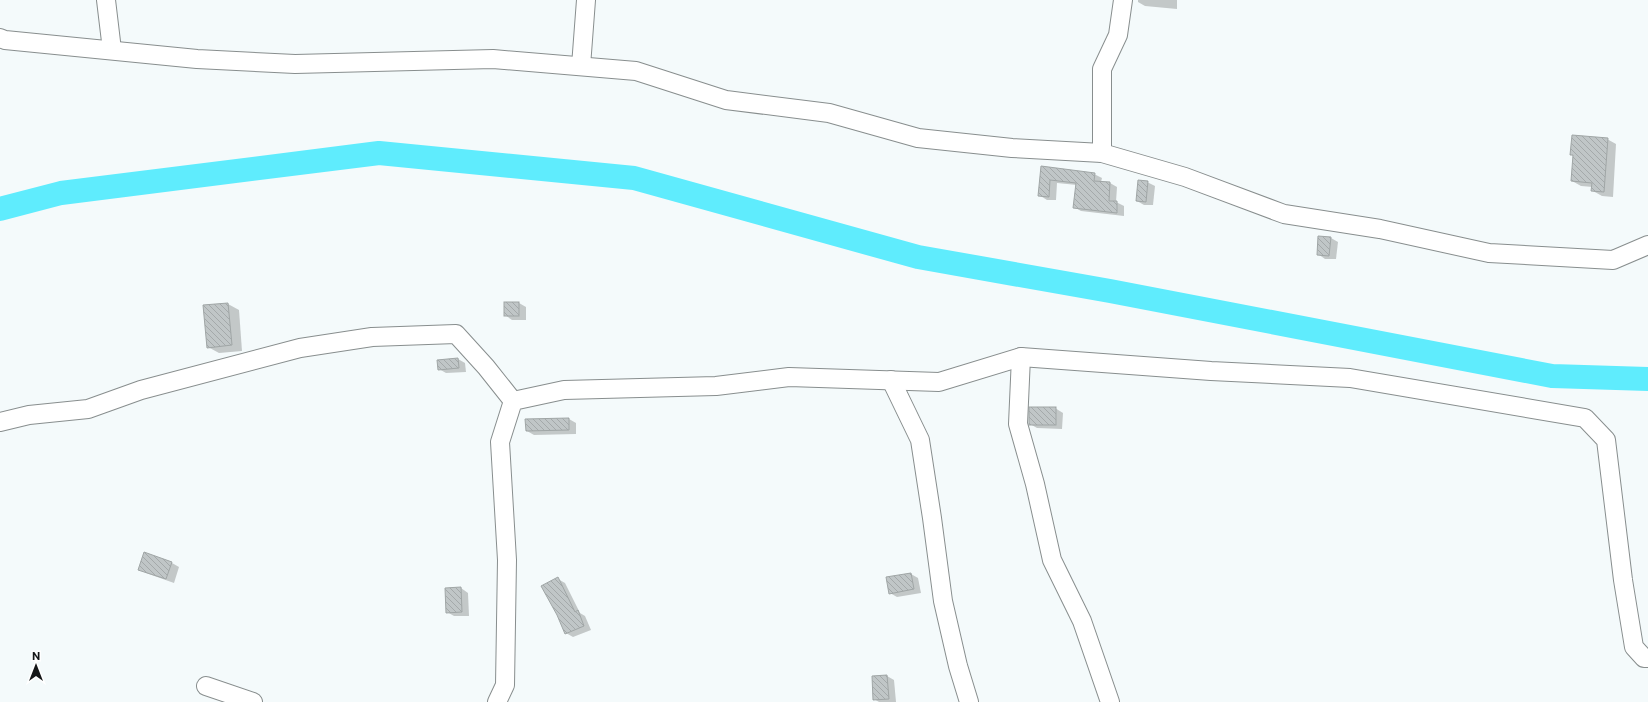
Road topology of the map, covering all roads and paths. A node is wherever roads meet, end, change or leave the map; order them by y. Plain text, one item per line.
1 (106, 0) edge
2 (586, 0) edge
3 (1123, 0) edge
4 (0, 38) edge
5 (112, 50) junction
6 (581, 66) junction
7 (1102, 153) junction
8 (1648, 245) edge
9 (1021, 357) junction
10 (891, 380) junction
11 (513, 401) junction
12 (0, 422) edge
13 (1648, 658) edge
14 (206, 686) dead end
15 (253, 702) edge
16 (497, 702) edge
17 (969, 702) edge
18 (1110, 702) edge

1 - 5 street
2 - 6 street
3 - 7 street
4 - 5 street
5 - 6 street
6 - 7 street
7 - 8 street
9 - 10 street
9 - 13 street
9 - 18 street
10 - 11 street
10 - 17 street
11 - 12 street
11 - 16 street
14 - 15 street

